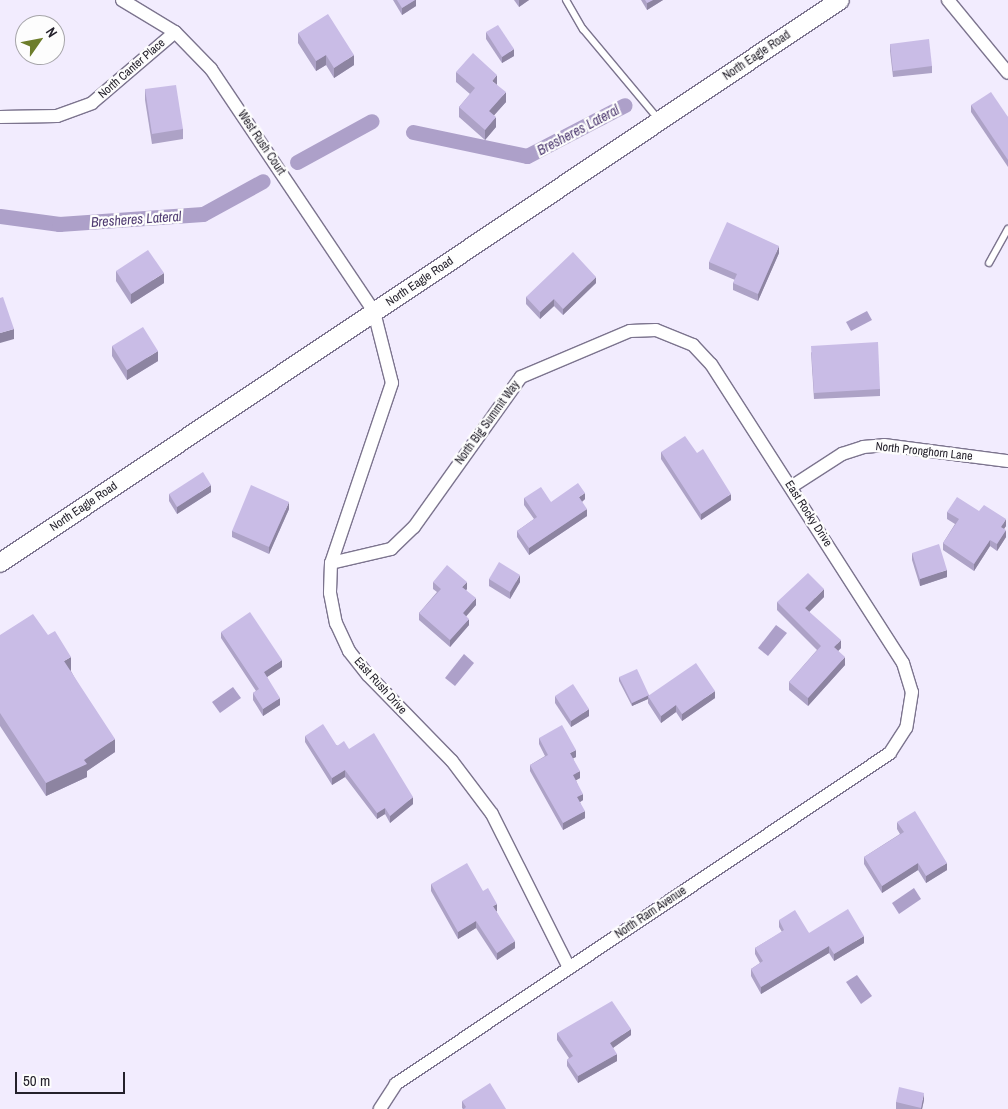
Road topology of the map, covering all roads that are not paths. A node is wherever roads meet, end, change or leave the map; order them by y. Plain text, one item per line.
1 (122, 0) edge
2 (566, 0) edge
3 (840, 0) edge
4 (948, 0) edge
5 (174, 32) junction
6 (1008, 73) edge
7 (0, 117) edge
8 (660, 121) junction
9 (1008, 229) edge
10 (989, 263) dead end
11 (374, 312) junction
12 (675, 335) joint
13 (1008, 461) edge
14 (790, 487) junction
15 (0, 563) edge
16 (331, 563) junction
17 (911, 709) joint
18 (569, 968) junction
19 (380, 1109) edge

1 - 5 street, West Rush Court
2 - 8 lane
3 - 8 main road, North Eagle Road
4 - 6 street
5 - 7 street, North Canter Place
5 - 11 street, West Rush Court
8 - 11 main road, North Eagle Road
9 - 10 lane
11 - 15 main road, North Eagle Road
11 - 16 street, East Rush Drive
12 - 14 street, East Rocky Drive
12 - 16 street, North Big Summit Way
13 - 14 street, North Pronghorn Lane
14 - 17 street, East Rocky Drive
16 - 18 street, East Rush Drive
17 - 18 street, North Ram Avenue
18 - 19 street, North Ram Avenue

